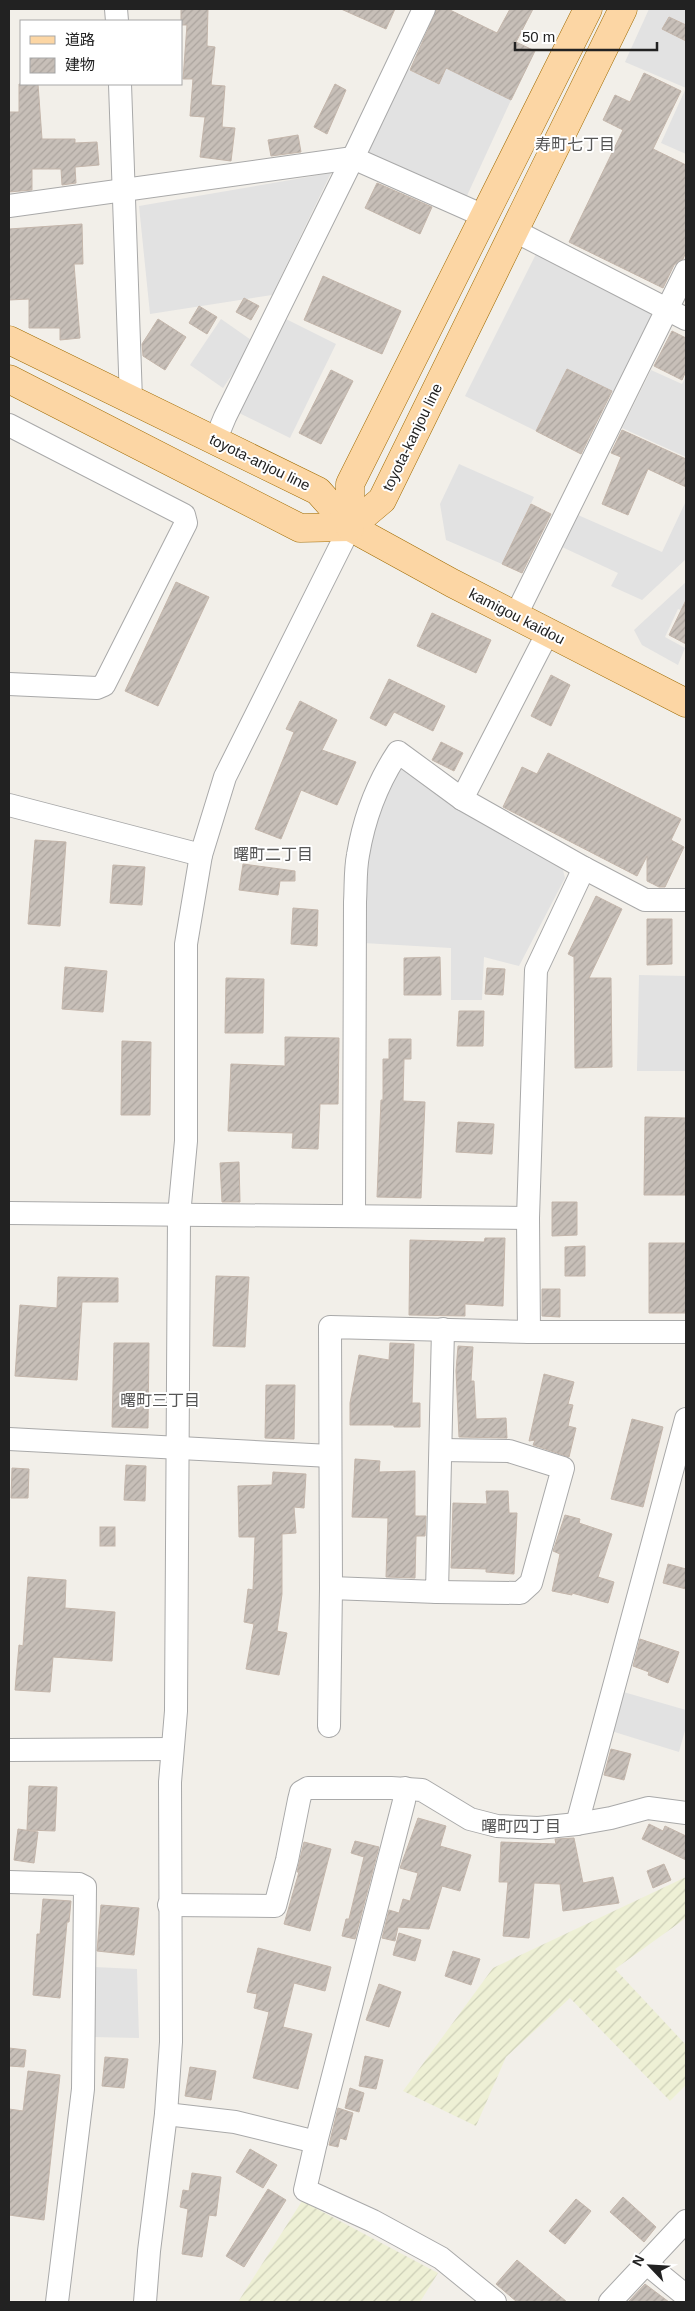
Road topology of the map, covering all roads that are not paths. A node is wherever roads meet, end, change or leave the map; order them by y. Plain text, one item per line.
1 (424, 9) edge
2 (588, 9) edge
3 (623, 9) edge
4 (120, 85) edge
5 (353, 158) junction
6 (124, 190) junction
7 (9, 206) edge
8 (484, 216) junction
9 (513, 230) junction
10 (686, 272) edge
11 (678, 314) edge
12 (17, 343) edge
13 (9, 379) edge
14 (132, 400) junction
15 (9, 425) edge
16 (216, 441) junction
17 (350, 527) junction
18 (516, 615) junction
19 (548, 632) junction
20 (9, 684) edge
21 (686, 703) edge
22 (462, 798) junction
23 (9, 805) edge
24 (201, 855) junction
25 (584, 868) junction
26 (686, 900) edge
27 (9, 1213) edge
28 (179, 1215) junction
29 (354, 1216) junction
30 (528, 1218) junction
31 (443, 1329) junction
32 (529, 1332) junction
33 (686, 1332) edge
34 (686, 1419) edge
35 (9, 1439) edge
36 (179, 1446) junction
37 (441, 1450) junction
38 (330, 1456) junction
39 (331, 1588) junction
40 (438, 1592) junction
41 (329, 1726) dead end
42 (172, 1749) junction
43 (10, 1756) edge
44 (406, 1788) junction
45 (686, 1813) edge
46 (577, 1824) junction
47 (9, 1882) edge
48 (169, 1905) junction
49 (166, 2114) junction
50 (316, 2142) junction
51 (686, 2221) edge
52 (646, 2264) junction
53 (686, 2296) edge
54 (57, 2302) edge
55 (145, 2302) edge
56 (495, 2302) edge
57 (610, 2302) edge

1 - 5 street
2 - 8 main road
3 - 9 main road, toyota-kanjou line
4 - 6 street
5 - 6 street
5 - 8 street
5 - 16 street
6 - 7 street
6 - 14 street
8 - 17 main road
9 - 11 street
9 - 17 main road, toyota-kanjou line
10 - 11 street
11 - 18 street
12 - 14 main road, toyota-anjou line
13 - 17 main road
14 - 16 main road, toyota-anjou line
15 - 20 street
16 - 17 main road, toyota-anjou line
17 - 18 main road, kamigou kaidou
17 - 24 street
18 - 19 main road, kamigou kaidou
19 - 21 main road, kamigou kaidou
19 - 22 street
22 - 25 street
22 - 29 street
23 - 24 street
24 - 28 street
25 - 26 street
25 - 30 street
27 - 28 street
28 - 29 street
28 - 36 street
29 - 30 street
30 - 32 street
31 - 32 street
31 - 37 street
31 - 38 street
32 - 33 street
34 - 46 street
35 - 36 street
36 - 38 street
36 - 42 street
37 - 40 street
37 - 40 street
38 - 39 street
39 - 40 street
39 - 41 street
42 - 43 street
42 - 48 street
44 - 46 street
44 - 48 street
44 - 50 street
45 - 46 street
47 - 54 street
48 - 49 street
49 - 50 street
49 - 55 street
50 - 56 street
51 - 52 street
52 - 53 street
52 - 57 street

